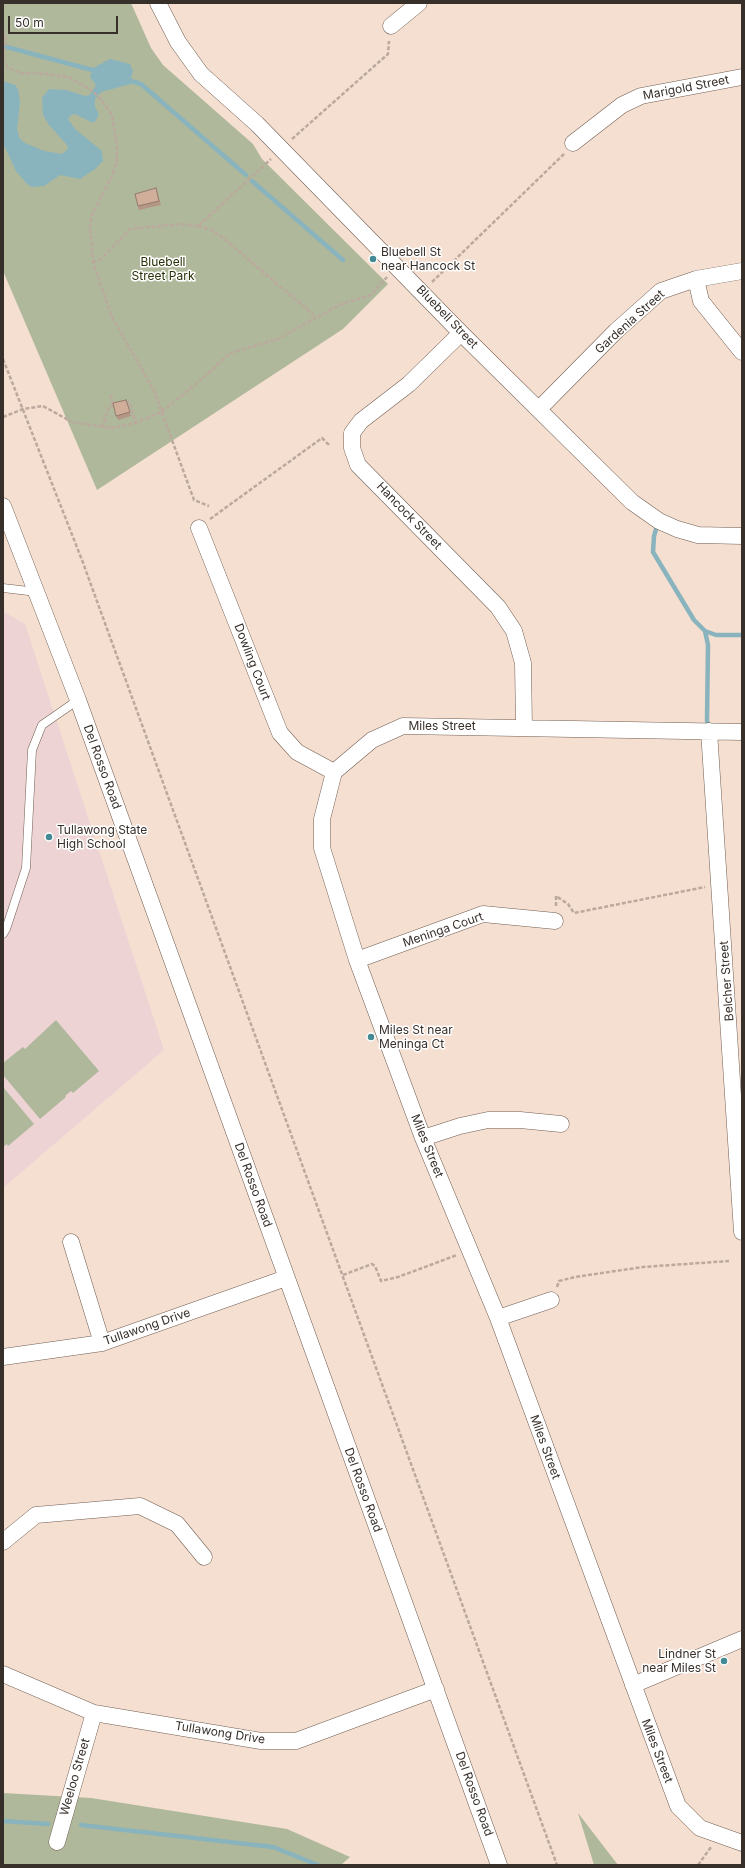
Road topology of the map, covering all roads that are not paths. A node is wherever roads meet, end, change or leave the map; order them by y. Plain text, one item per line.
1 (158, 3) edge
2 (419, 3) edge
3 (391, 26) road end
4 (742, 77) edge
5 (573, 143) road end
6 (742, 271) edge
7 (696, 279) junction
8 (462, 333) junction
9 (742, 352) edge
10 (539, 409) junction
11 (3, 506) edge
12 (199, 528) dead end
13 (742, 536) edge
14 (3, 588) edge
15 (37, 592) junction
16 (78, 700) junction
17 (524, 727) junction
18 (709, 731) junction
19 (742, 732) edge
20 (334, 772) junction
21 (555, 921) road end
22 (3, 934) edge
23 (357, 960) junction
24 (736, 1032) edge
25 (561, 1124) dead end
26 (423, 1138) junction
27 (742, 1221) edge
28 (71, 1242) dead end
29 (286, 1278) junction
30 (551, 1300) road end
31 (498, 1318) junction
32 (102, 1343) junction
33 (3, 1356) edge
34 (3, 1542) edge
35 (204, 1556) dead end
36 (742, 1639) edge
37 (3, 1674) edge
38 (633, 1686) junction
39 (436, 1689) junction
40 (94, 1713) junction
41 (57, 1842) dead end
42 (742, 1843) edge
43 (499, 1865) edge

1 - 8 street, Bluebell Street
2 - 3 street
4 - 5 street, Marigold Street
6 - 7 street, Gardenia Street
7 - 9 street
7 - 10 street, Gardenia Street
8 - 10 street, Bluebell Street
8 - 17 street, Hancock Street
10 - 13 street, Bluebell Street
11 - 15 street, Del Rosso Road
12 - 20 street, Dowling Court
14 - 15 lane
15 - 16 street, Del Rosso Road
16 - 22 lane
16 - 29 street, Del Rosso Road
17 - 18 street, Miles Street
17 - 20 street, Miles Street
18 - 19 street, Miles Street
18 - 24 street, Belcher Street
20 - 23 street, Miles Street
21 - 23 street, Meninga Court
23 - 26 street, Miles Street
24 - 27 street, Belcher Street
25 - 26 street
26 - 31 street, Miles Street
28 - 32 street
29 - 32 street, Tullawong Drive
29 - 39 street, Del Rosso Road
30 - 31 street
31 - 38 street, Miles Street
32 - 33 street, Tullawong Drive
34 - 35 street
36 - 38 street
37 - 40 street, Tullawong Drive
38 - 42 street, Miles Street
39 - 40 street, Tullawong Drive
39 - 43 street, Del Rosso Road
40 - 41 street, Weeloo Street

